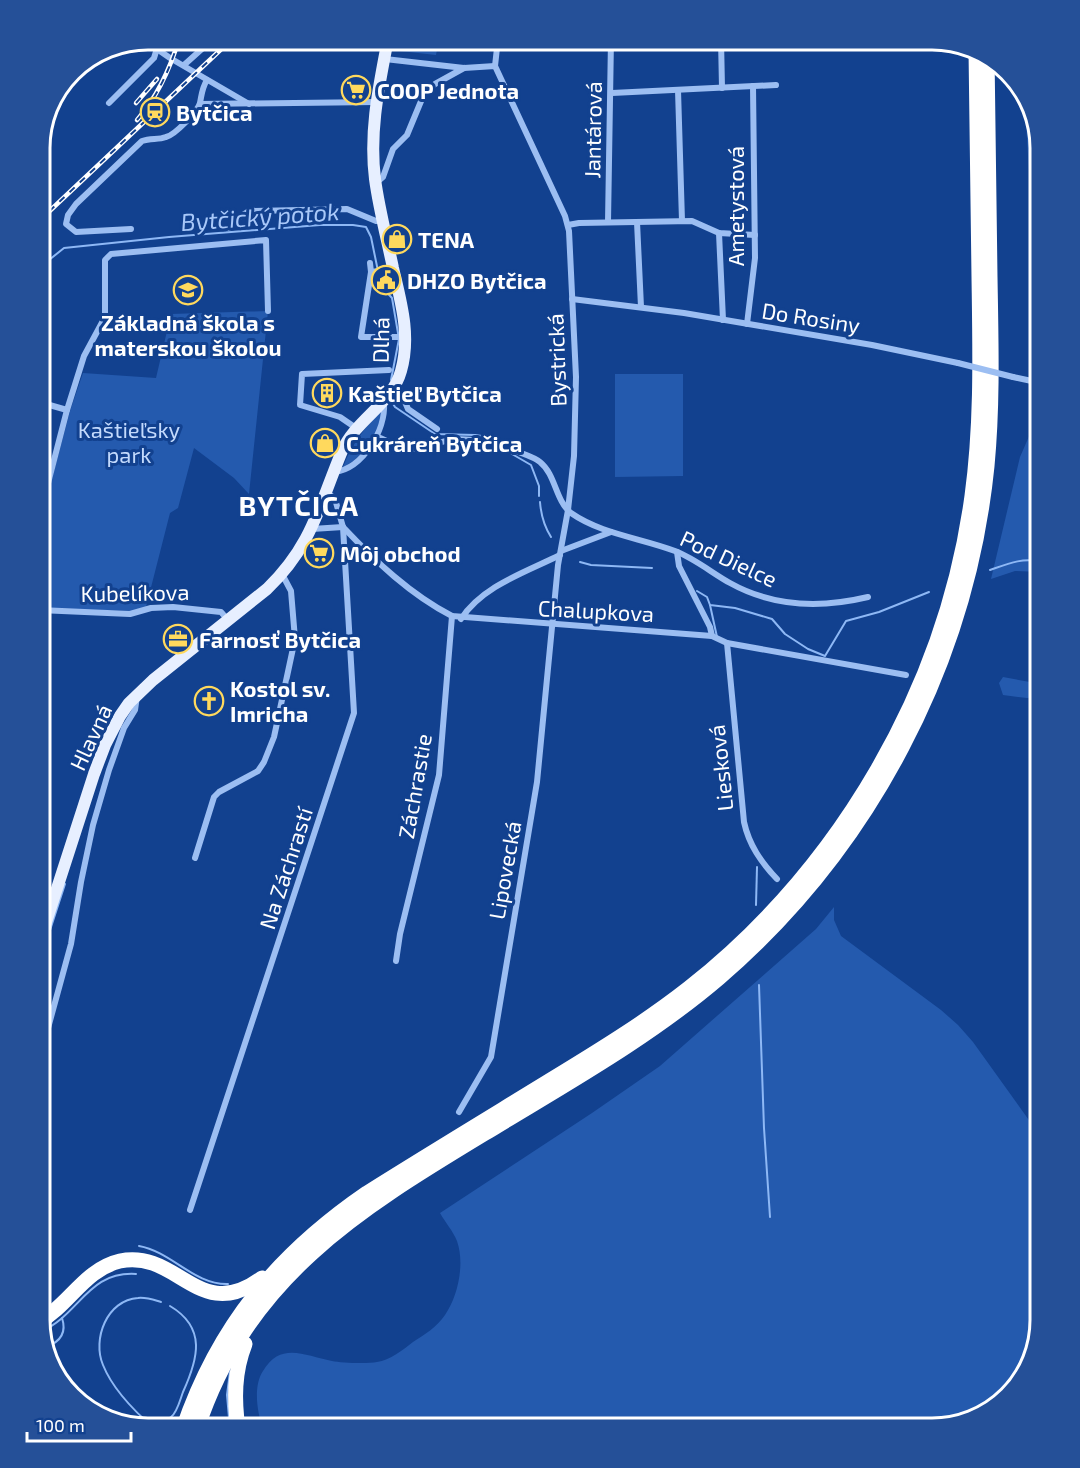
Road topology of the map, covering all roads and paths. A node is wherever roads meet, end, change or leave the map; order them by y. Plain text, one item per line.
1 (157, 50) edge
2 (158, 50) edge
3 (201, 50) edge
4 (386, 50) edge
5 (497, 50) edge
6 (611, 50) edge
7 (721, 50) edge
8 (384, 59) junction
9 (976, 60) edge
10 (184, 65) junction
11 (495, 66) junction
12 (987, 67) edge
13 (464, 68) junction
14 (207, 80) junction
15 (753, 86) junction
16 (776, 86) dead end
17 (722, 88) junction
18 (678, 90) junction
19 (612, 93) junction
20 (376, 102) junction
21 (109, 103) dead end
22 (200, 104) junction
23 (250, 104) junction
24 (376, 183) junction
25 (383, 220) junction
26 (682, 221) junction
27 (608, 222) junction
28 (637, 222) junction
29 (568, 225) junction
30 (229, 228) dead end
31 (131, 229) dead end
32 (718, 233) junction
33 (755, 235) junction
34 (370, 263) dead end
35 (394, 269) junction
36 (376, 272) junction
37 (572, 299) junction
38 (640, 307) junction
39 (268, 311) dead end
40 (723, 321) junction
41 (747, 324) junction
42 (401, 337) junction
43 (389, 370) dead end
44 (1030, 380) edge
45 (397, 382) junction
46 (383, 400) junction
47 (50, 405) edge
48 (67, 410) junction
49 (356, 428) junction
50 (437, 429) dead end
51 (378, 437) junction
52 (506, 450) dead end
53 (516, 451) dead end
54 (335, 472) junction
55 (50, 476) edge
56 (328, 493) junction
57 (568, 510) junction
58 (343, 527) junction
59 (312, 529) junction
60 (611, 532) junction
61 (677, 552) junction
62 (561, 553) junction
63 (282, 574) junction
64 (868, 597) dead end
65 (50, 610) edge
66 (452, 616) junction
67 (461, 619) junction
68 (228, 620) junction
69 (552, 625) junction
70 (712, 636) junction
71 (294, 639) junction
72 (727, 643) junction
73 (350, 645) junction
74 (906, 675) dead end
75 (137, 695) junction
76 (195, 858) dead end
77 (777, 879) dead end
78 (50, 911) edge
79 (396, 961) dead end
80 (50, 1021) edge
81 (459, 1112) dead end
82 (190, 1210) dead end
83 (280, 1266) junction
84 (50, 1314) edge
85 (255, 1317) junction
86 (187, 1418) edge
87 (202, 1418) edge
88 (236, 1418) edge

1 - 21 street
2 - 10 street
3 - 10 street
4 - 8 main road, Dlhá
5 - 11 street
6 - 19 street, Jantárová
7 - 17 street
8 - 13 street
8 - 20 main road, Dlhá
9 - 83 highway
10 - 14 street
11 - 13 street
11 - 29 street, Bystrická
12 - 85 highway
13 - 24 street
14 - 22 street
14 - 23 street
15 - 16 street
15 - 17 street
15 - 33 street, Ametystová
17 - 18 street
18 - 19 street
18 - 26 street
19 - 27 street, Jantárová
20 - 23 street
20 - 24 main road, Dlhá
22 - 23 street
22 - 31 street
24 - 25 main road, Dlhá
25 - 30 street
25 - 35 main road, Dlhá
26 - 28 street
26 - 32 street
27 - 28 street
27 - 29 street
28 - 38 street
29 - 37 street, Bystrická
32 - 33 street
32 - 40 street
33 - 41 street, Ametystová
34 - 36 street
35 - 36 street
35 - 42 main road, Dlhá
36 - 42 street
37 - 38 street, Do Rosiny
37 - 57 street, Bystrická
38 - 40 street, Do Rosiny
39 - 48 street
40 - 41 street, Do Rosiny
41 - 44 street, Do Rosiny, bridge
42 - 45 main road, Dlhá
43 - 49 street
45 - 46 main road, Dlhá
45 - 50 street
46 - 49 main road, Dlhá
46 - 51 street
47 - 48 street
48 - 55 street
49 - 54 main road, Dlhá
51 - 52 street
51 - 54 street
53 - 57 street
54 - 56 main road, Dlhá
56 - 58 street
56 - 59 main road, Dlhá
57 - 60 street, Pod Dielce
57 - 62 street, Bystrická
58 - 59 street
58 - 66 street, Chalupkova
58 - 73 street, Na Záchrastí
59 - 63 main road, Dlhá
60 - 61 street, Pod Dielce
60 - 62 street
61 - 64 street, Pod Dielce
61 - 70 street
62 - 67 street
62 - 69 street, Bystrická
63 - 68 main road, Hlavná
63 - 71 street
65 - 68 street, Kubelíkova
66 - 67 street, Chalupkova
66 - 79 street, Záchrastie
67 - 69 street, Chalupkova
68 - 75 main road, Hlavná
69 - 70 street, Chalupkova
69 - 81 street, Lipovecká
70 - 72 street, Chalupkova
71 - 73 street
71 - 76 street
72 - 74 street, Chalupkova
72 - 77 street, Liesková
73 - 82 street, Na Záchrastí
75 - 78 main road, Hlavná
75 - 80 street
83 - 84 highway
83 - 86 highway
85 - 87 highway
85 - 88 highway

